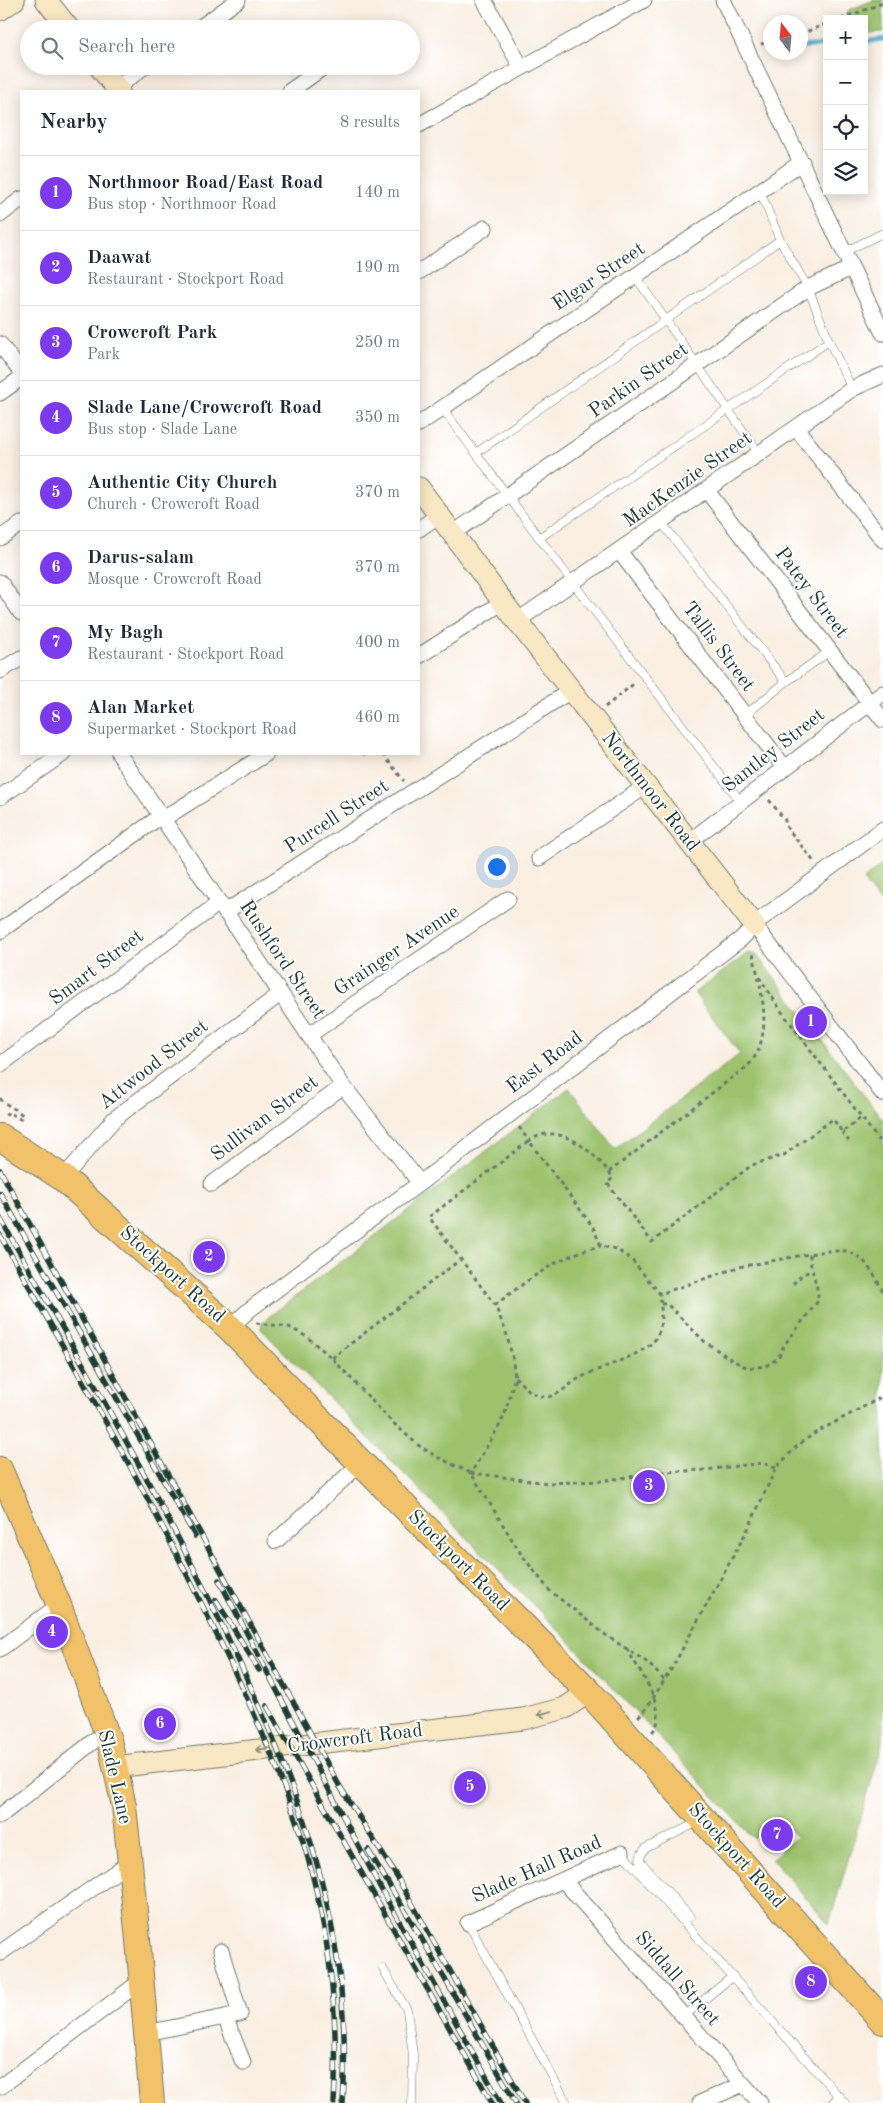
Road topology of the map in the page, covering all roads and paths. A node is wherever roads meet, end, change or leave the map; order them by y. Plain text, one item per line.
1 (14, 0) edge
2 (46, 0) edge
3 (238, 0) edge
4 (484, 0) edge
5 (644, 0) edge
6 (723, 0) edge
7 (883, 2) edge
8 (0, 10) edge
9 (851, 15) edge
10 (62, 20) edge
11 (210, 20) edge
12 (823, 25) edge
13 (808, 31) edge
14 (521, 67) junction
15 (106, 75) edge
16 (134, 75) edge
17 (312, 75) edge
18 (117, 89) edge
19 (291, 90) edge
20 (420, 124) edge
21 (802, 162) junction
22 (760, 191) junction
23 (20, 200) edge
24 (1, 213) edge
25 (485, 228) dead end
26 (883, 233) edge
27 (780, 240) junction
28 (844, 252) junction
29 (851, 268) junction
30 (420, 271) edge
31 (635, 276) junction
32 (808, 288) junction
33 (666, 320) junction
34 (883, 333) edge
35 (829, 340) junction
36 (0, 344) edge
37 (697, 365) junction
38 (20, 371) edge
39 (883, 375) edge
40 (20, 379) edge
41 (852, 389) junction
42 (0, 393) edge
43 (442, 408) junction
44 (727, 408) junction
45 (420, 423) edge
46 (796, 429) junction
47 (476, 453) junction
48 (760, 454) junction
49 (420, 489) edge
50 (707, 491) junction
51 (507, 496) junction
52 (439, 516) junction
53 (661, 522) junction
54 (20, 525) edge
55 (420, 528) edge
56 (452, 534) junction
57 (0, 538) edge
58 (539, 538) junction
59 (883, 540) edge
60 (619, 551) junction
61 (0, 582) edge
62 (573, 583) junction
63 (503, 602) junction
64 (20, 612) edge
65 (518, 621) junction
66 (830, 651) junction
67 (420, 655) edge
68 (20, 659) edge
69 (0, 671) edge
70 (644, 676) junction
71 (786, 682) junction
72 (572, 690) junction
73 (883, 692) edge
74 (870, 703) junction
75 (745, 715) junction
76 (592, 717) junction
77 (883, 720) edge
78 (62, 755) edge
79 (120, 755) edge
80 (264, 755) edge
81 (384, 755) edge
82 (785, 768) junction
83 (646, 786) junction
84 (759, 788) junction
85 (412, 793) junction
86 (0, 797) edge
87 (741, 802) junction
88 (162, 818) junction
89 (883, 829) edge
90 (690, 841) junction
91 (539, 858) dead end
92 (823, 873) junction
93 (508, 899) dead end
94 (222, 907) junction
95 (755, 926) junction
96 (0, 930) edge
97 (753, 954) dead end
98 (757, 974) junction
99 (280, 994) junction
100 (309, 1035) junction
101 (0, 1065) edge
102 (343, 1086) junction
103 (883, 1094) edge
104 (0, 1098) edge
105 (862, 1118) junction
106 (3, 1127) edge
107 (842, 1132) junction
108 (530, 1141) junction
109 (849, 1141) dead end
110 (883, 1146) edge
111 (609, 1172) junction
112 (63, 1178) junction
113 (420, 1183) junction
114 (212, 1184) dead end
115 (601, 1246) junction
116 (810, 1253) junction
117 (461, 1259) junction
118 (812, 1270) junction
119 (793, 1284) dead end
120 (883, 1291) edge
121 (660, 1294) junction
122 (661, 1304) junction
123 (495, 1306) junction
124 (262, 1325) dead end
125 (230, 1328) junction
126 (332, 1358) junction
127 (515, 1377) junction
128 (883, 1394) edge
129 (361, 1463) junction
130 (776, 1468) junction
131 (471, 1473) junction
132 (2, 1476) edge
133 (276, 1541) dead end
134 (59, 1605) junction
135 (626, 1646) junction
136 (0, 1649) edge
137 (664, 1680) junction
138 (589, 1692) junction
139 (654, 1696) junction
140 (106, 1732) junction
141 (631, 1739) junction
142 (114, 1767) junction
143 (0, 1816) edge
144 (702, 1820) junction
145 (622, 1853) joint
146 (130, 1862) junction
147 (564, 1881) junction
148 (690, 1917) dead end
149 (468, 1923) joint
150 (221, 1951) dead end
151 (0, 1953) edge
152 (384, 1969) dead end
153 (733, 1976) junction
154 (141, 1981) junction
155 (684, 2016) junction
156 (225, 2017) junction
157 (883, 2021) edge
158 (146, 2033) junction
159 (243, 2062) dead end
160 (743, 2084) junction
161 (0, 2087) edge
162 (840, 2096) junction
163 (152, 2103) edge
164 (412, 2103) edge
165 (567, 2103) edge
166 (700, 2103) edge
167 (760, 2103) edge
168 (832, 2103) edge
169 (845, 2103) edge

1 - 8 street
2 - 10 street
3 - 11 street
4 - 14 street
5 - 14 street
6 - 21 street
7 - 9 path
12 - 13 path
14 - 20 street
15 - 18 street
16 - 18 street
17 - 19 street
21 - 22 street, Elgar Street
21 - 28 street
22 - 27 lane
22 - 31 street, Elgar Street
23 - 24 street
25 - 30 street
26 - 28 lane
27 - 32 lane
27 - 33 lane
28 - 29 street
29 - 32 street, Parkin Street
29 - 34 street
31 - 33 lane
31 - 43 street, Elgar Street
32 - 35 lane
32 - 37 street, Parkin Street
33 - 37 lane
33 - 47 lane
35 - 41 lane
35 - 44 lane
36 - 38 street
37 - 44 lane
37 - 51 street, Parkin Street
39 - 41 street, MacKenzie Street
40 - 42 street
41 - 46 street, MacKenzie Street
43 - 45 street, Elgar Street
43 - 47 lane
44 - 48 lane
44 - 58 lane
46 - 48 street, MacKenzie Street
46 - 59 street
47 - 51 lane
48 - 50 street, MacKenzie Street
49 - 52 street, Northmoor Road
50 - 53 street, MacKenzie Street
50 - 66 street, Patey Street
51 - 56 street, Parkin Street
51 - 58 lane
52 - 55 street
52 - 56 street, Northmoor Road
53 - 60 street, MacKenzie Street
53 - 71 lane
54 - 57 street
56 - 63 street, Northmoor Road
58 - 62 lane
60 - 62 street, MacKenzie Street
60 - 75 street, Tallis Street
61 - 64 street
62 - 65 street, MacKenzie Street
62 - 70 lane
63 - 65 street, Northmoor Road
63 - 67 street
65 - 72 street, Northmoor Road
66 - 71 lane
66 - 74 street, Patey Street
68 - 69 street
70 - 76 path
70 - 87 lane
71 - 75 lane
72 - 76 street, Northmoor Road
72 - 85 street, Purcell Street
73 - 74 street, Santley Street
74 - 77 street, Patey Street
74 - 82 street, Santley Street
75 - 82 street, Tallis Street
76 - 83 street, Northmoor Road
78 - 86 street
79 - 88 street, Rushford Street
80 - 88 street
81 - 85 path
82 - 84 street, Santley Street
83 - 90 street, Northmoor Road
83 - 91 street
84 - 87 street, Santley Street
84 - 92 path
85 - 94 street, Purcell Street
87 - 90 street, Santley Street
88 - 94 street, Rushford Street
88 - 96 street
89 - 92 street, East Road
90 - 95 street, Northmoor Road
92 - 95 street, East Road
93 - 100 street, Grainger Avenue
94 - 99 street, Rushford Street
94 - 101 street, Smart Street
95 - 103 street, Northmoor Road
95 - 113 street, East Road
97 - 98 path
98 - 105 path
98 - 111 path
99 - 100 street, Rushford Street
99 - 112 street, Attwood Street
100 - 102 street, Rushford Street
102 - 113 street, Rushford Street
102 - 114 street, Sullivan Street
104 - 106 path
105 - 107 path
105 - 110 path
106 - 112 highway, Stockport Road
107 - 109 path
107 - 111 path
108 - 111 path
108 - 115 path
108 - 117 path
112 - 125 highway, Stockport Road
113 - 125 street, East Road
115 - 121 path
115 - 123 path
116 - 118 path
116 - 120 path
116 - 121 path
117 - 123 path
117 - 126 path
118 - 119 path
118 - 122 path
121 - 122 path
122 - 127 path
123 - 127 path
124 - 126 path
125 - 129 highway, Stockport Road
126 - 131 path
127 - 131 path
128 - 130 path
129 - 133 street
129 - 138 highway, Stockport Road
130 - 131 path
130 - 137 path
131 - 135 path
132 - 134 main road, Slade Lane
134 - 136 street
134 - 140 main road, Slade Lane
135 - 137 path
135 - 139 path
137 - 139 path
138 - 141 highway, Stockport Road
138 -> 142 street, Crowcroft Road
139 - 141 path
139 - 141 path
140 - 142 main road, Slade Lane
140 - 143 street
141 - 144 highway, Stockport Road
142 - 146 main road, Slade Lane
144 - 148 lane
144 - 157 highway, Stockport Road
145 - 147 street, Slade Hall Road
145 - 153 lane
146 - 151 street
146 - 154 main road, Slade Lane
147 - 149 street, Slade Hall Road
147 - 155 street, Siddall Street
149 - 165 lane
150 - 156 street
152 - 164 lane
153 - 155 lane
153 - 162 lane
154 - 158 main road, Slade Lane
154 - 161 street
155 - 160 street, Siddall Street
156 - 158 street
156 - 159 street
158 - 163 main road, Slade Lane
160 - 166 street
160 - 167 street, Siddall Street
162 - 168 lane
162 - 169 lane

